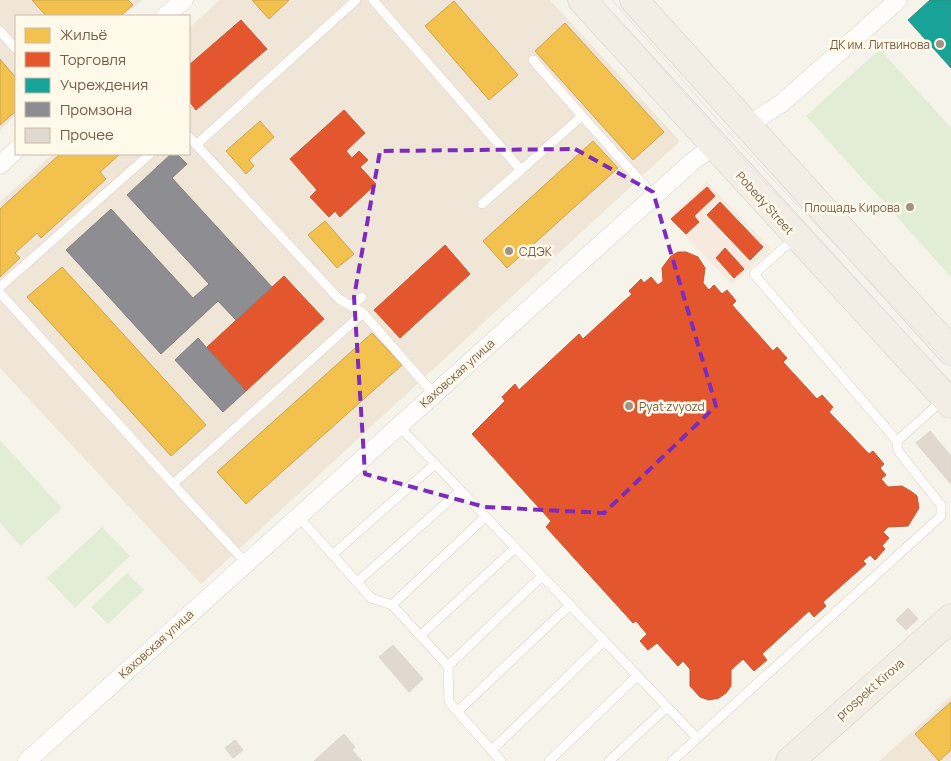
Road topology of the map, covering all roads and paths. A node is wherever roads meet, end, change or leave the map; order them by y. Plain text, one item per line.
1 (184, 0) edge
2 (356, 0) edge
3 (373, 0) edge
4 (582, 0) edge
5 (634, 0) edge
6 (898, 0) edge
7 (166, 15) edge
8 (0, 31) edge
9 (15, 48) edge
10 (534, 60) dead end
11 (582, 116) junction
12 (746, 126) junction
13 (190, 138) edge
14 (196, 145) junction
15 (714, 146) junction
16 (15, 151) edge
17 (149, 155) edge
18 (0, 165) edge
19 (521, 170) junction
20 (654, 196) junction
21 (482, 204) dead end
22 (796, 237) junction
23 (0, 287) edge
24 (0, 293) edge
25 (362, 297) dead end
26 (351, 306) junction
27 (363, 313) junction
28 (951, 351) edge
29 (433, 394) junction
30 (948, 401) edge
31 (399, 426) junction
32 (897, 441) junction
33 (435, 464) junction
34 (173, 484) junction
35 (460, 491) junction
36 (298, 516) junction
37 (486, 517) junction
38 (515, 548) junction
39 (332, 554) junction
40 (246, 563) junction
41 (542, 576) junction
42 (357, 582) junction
43 (392, 604) junction
44 (570, 605) junction
45 (951, 618) edge
46 (421, 635) junction
47 (604, 641) junction
48 (448, 666) junction
49 (638, 676) junction
50 (667, 707) junction
51 (458, 711) junction
52 (697, 738) junction
53 (492, 750) junction
54 (28, 761) edge
55 (501, 761) edge
56 (549, 761) edge
57 (609, 761) edge
58 (672, 761) edge
59 (790, 761) edge

1 - 7 street
2 - 14 lane
3 - 19 lane
4 - 15 main road, Pobedy Street
5 - 12 main road
6 - 12 street, Каховская улица
8 - 9 lane
10 - 11 lane
11 - 19 lane
11 - 20 lane
12 - 15 main road, Каховская улица
12 - 28 main road
13 - 14 lane
14 - 26 lane
15 - 20 street, Каховская улица
15 - 22 main road, Pobedy Street
16 - 18 street
17 - 23 lane
19 - 21 lane
20 - 29 street, Каховская улица
22 - 30 main road, Pobedy Street
22 - 32 lane
24 - 34 lane
25 - 26 lane
26 - 27 lane
27 - 29 lane
27 - 34 lane
29 - 31 street, Каховская улица
30 - 32 lane
31 - 33 lane
31 - 36 street, Каховская улица
32 - 52 lane
33 - 35 lane
33 - 39 lane
34 - 40 lane
35 - 37 lane
35 - 42 lane
36 - 39 lane
36 - 40 street, Каховская улица
37 - 38 lane
37 - 43 lane
38 - 41 lane
38 - 46 lane
39 - 42 lane
40 - 54 street, Каховская улица
41 - 44 lane
41 - 48 lane
42 - 43 lane
43 - 46 lane
44 - 47 lane
44 - 51 lane
45 - 59 main road, prospekt Kirova
46 - 48 lane
47 - 49 lane
47 - 53 lane
48 - 51 lane
49 - 50 lane
49 - 56 lane
50 - 52 lane
50 - 57 lane
51 - 53 lane
52 - 58 lane
53 - 55 lane

